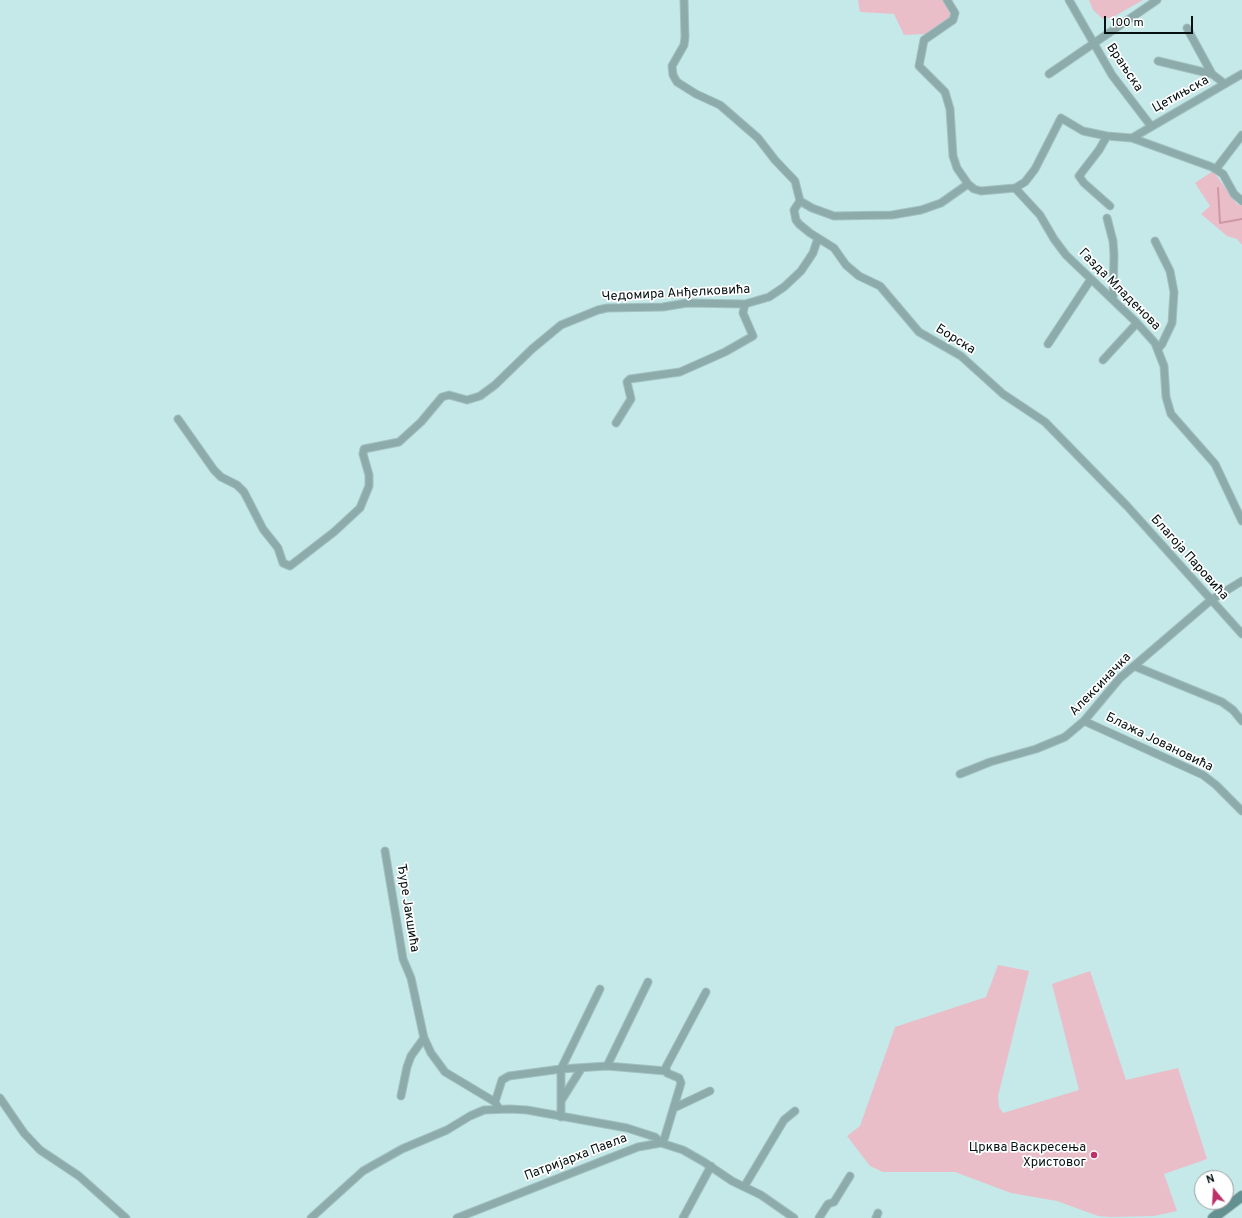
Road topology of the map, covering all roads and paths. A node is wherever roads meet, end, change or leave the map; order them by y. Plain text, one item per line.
1 (684, 0) edge
2 (948, 0) edge
3 (1069, 0) edge
4 (1157, 0) edge
5 (1187, 28) dead end
6 (1093, 43) junction
7 (1158, 61) dead end
8 (1049, 74) dead end
9 (1212, 74) junction
10 (1242, 74) edge
11 (1225, 84) junction
12 (1151, 126) junction
13 (1242, 135) edge
14 (1107, 136) junction
15 (1132, 138) junction
16 (1216, 169) junction
17 (968, 184) junction
18 (1015, 188) junction
19 (800, 201) junction
20 (1242, 201) edge
21 (1110, 206) dead end
22 (1106, 218) dead end
23 (818, 238) junction
24 (1155, 241) dead end
25 (1091, 279) junction
26 (1113, 300) junction
27 (745, 304) junction
28 (1138, 323) junction
29 (1048, 344) dead end
30 (1158, 349) junction
31 (1104, 360) dead end
32 (178, 419) dead end
33 (616, 423) dead end
34 (1118, 498) joint
35 (1242, 521) edge
36 (1242, 581) edge
37 (1211, 600) junction
38 (1242, 634) edge
39 (1134, 666) junction
40 (1084, 721) junction
41 (1242, 722) edge
42 (960, 774) dead end
43 (1241, 806) edge
44 (385, 851) dead end
45 (648, 982) dead end
46 (600, 989) dead end
47 (706, 992) dead end
48 (422, 1040) junction
49 (607, 1066) junction
50 (561, 1069) junction
51 (581, 1069) junction
52 (666, 1071) junction
53 (710, 1091) dead end
54 (480, 1095) junction
55 (401, 1096) dead end
56 (0, 1098) edge
57 (562, 1101) junction
58 (495, 1102) junction
59 (674, 1108) junction
60 (499, 1109) junction
61 (484, 1110) junction
62 (795, 1111) dead end
63 (561, 1116) junction
64 (662, 1143) junction
65 (711, 1166) junction
66 (850, 1176) dead end
67 (744, 1187) junction
68 (1242, 1196) edge
69 (126, 1218) edge
70 (311, 1218) edge
71 (457, 1218) edge
72 (683, 1218) edge
73 (794, 1218) edge
74 (819, 1218) edge
75 (1213, 1218) edge

1 - 19 street
2 - 17 street
3 - 6 street, Врањска
4 - 6 street
5 - 9 street
6 - 8 street
6 - 12 street, Врањска
7 - 9 street
9 - 11 street
10 - 11 street, Цетињска
11 - 12 street, Цетињска
12 - 15 street, Цетињска
13 - 16 street
14 - 15 street
14 - 18 street
14 - 21 street
15 - 16 street
16 - 20 street
17 - 18 street
17 - 19 street
18 - 25 street, Газда Младенова
19 - 23 street, Борска
22 - 26 street
23 - 27 street, Чедомира Анђелковића
23 - 34 street, Борска
24 - 30 street
25 - 26 street, Газда Младенова
25 - 29 street
26 - 28 street, Газда Младенова
27 - 32 street, Чедомира Анђелковића
27 - 33 street
28 - 30 street, Газда Младенова
28 - 31 street
30 - 35 street, Газда Младенова
34 - 37 street, Благоја Паровића
36 - 37 street, Алексиначка
37 - 38 street, Благоја Паровића
37 - 39 street, Алексиначка
39 - 40 street, Алексиначка
39 - 41 street
40 - 42 street, Алексиначка
40 - 43 street, Блажа Јовановића
44 - 48 street, Ђуре Јакшића
45 - 49 street
46 - 50 street
47 - 52 street
48 - 54 street, Ђуре Јакшића
48 - 55 street
49 - 51 street
49 - 52 street
50 - 51 street
50 - 57 street
50 - 58 street
51 - 57 street
52 - 59 street
53 - 59 street
54 - 58 street, Ђуре Јакшића
54 - 61 street
56 - 69 street
57 - 63 street
58 - 60 street
59 - 64 street
60 - 61 street
60 - 63 street
61 - 70 street
62 - 67 street
63 - 64 street
64 - 65 street, Патријарха Павла
64 - 71 street, Патријарха Павла
65 - 67 street, Патријарха Павла
65 - 72 street
66 - 74 street
67 - 73 street, Патријарха Павла
68 - 75 street

